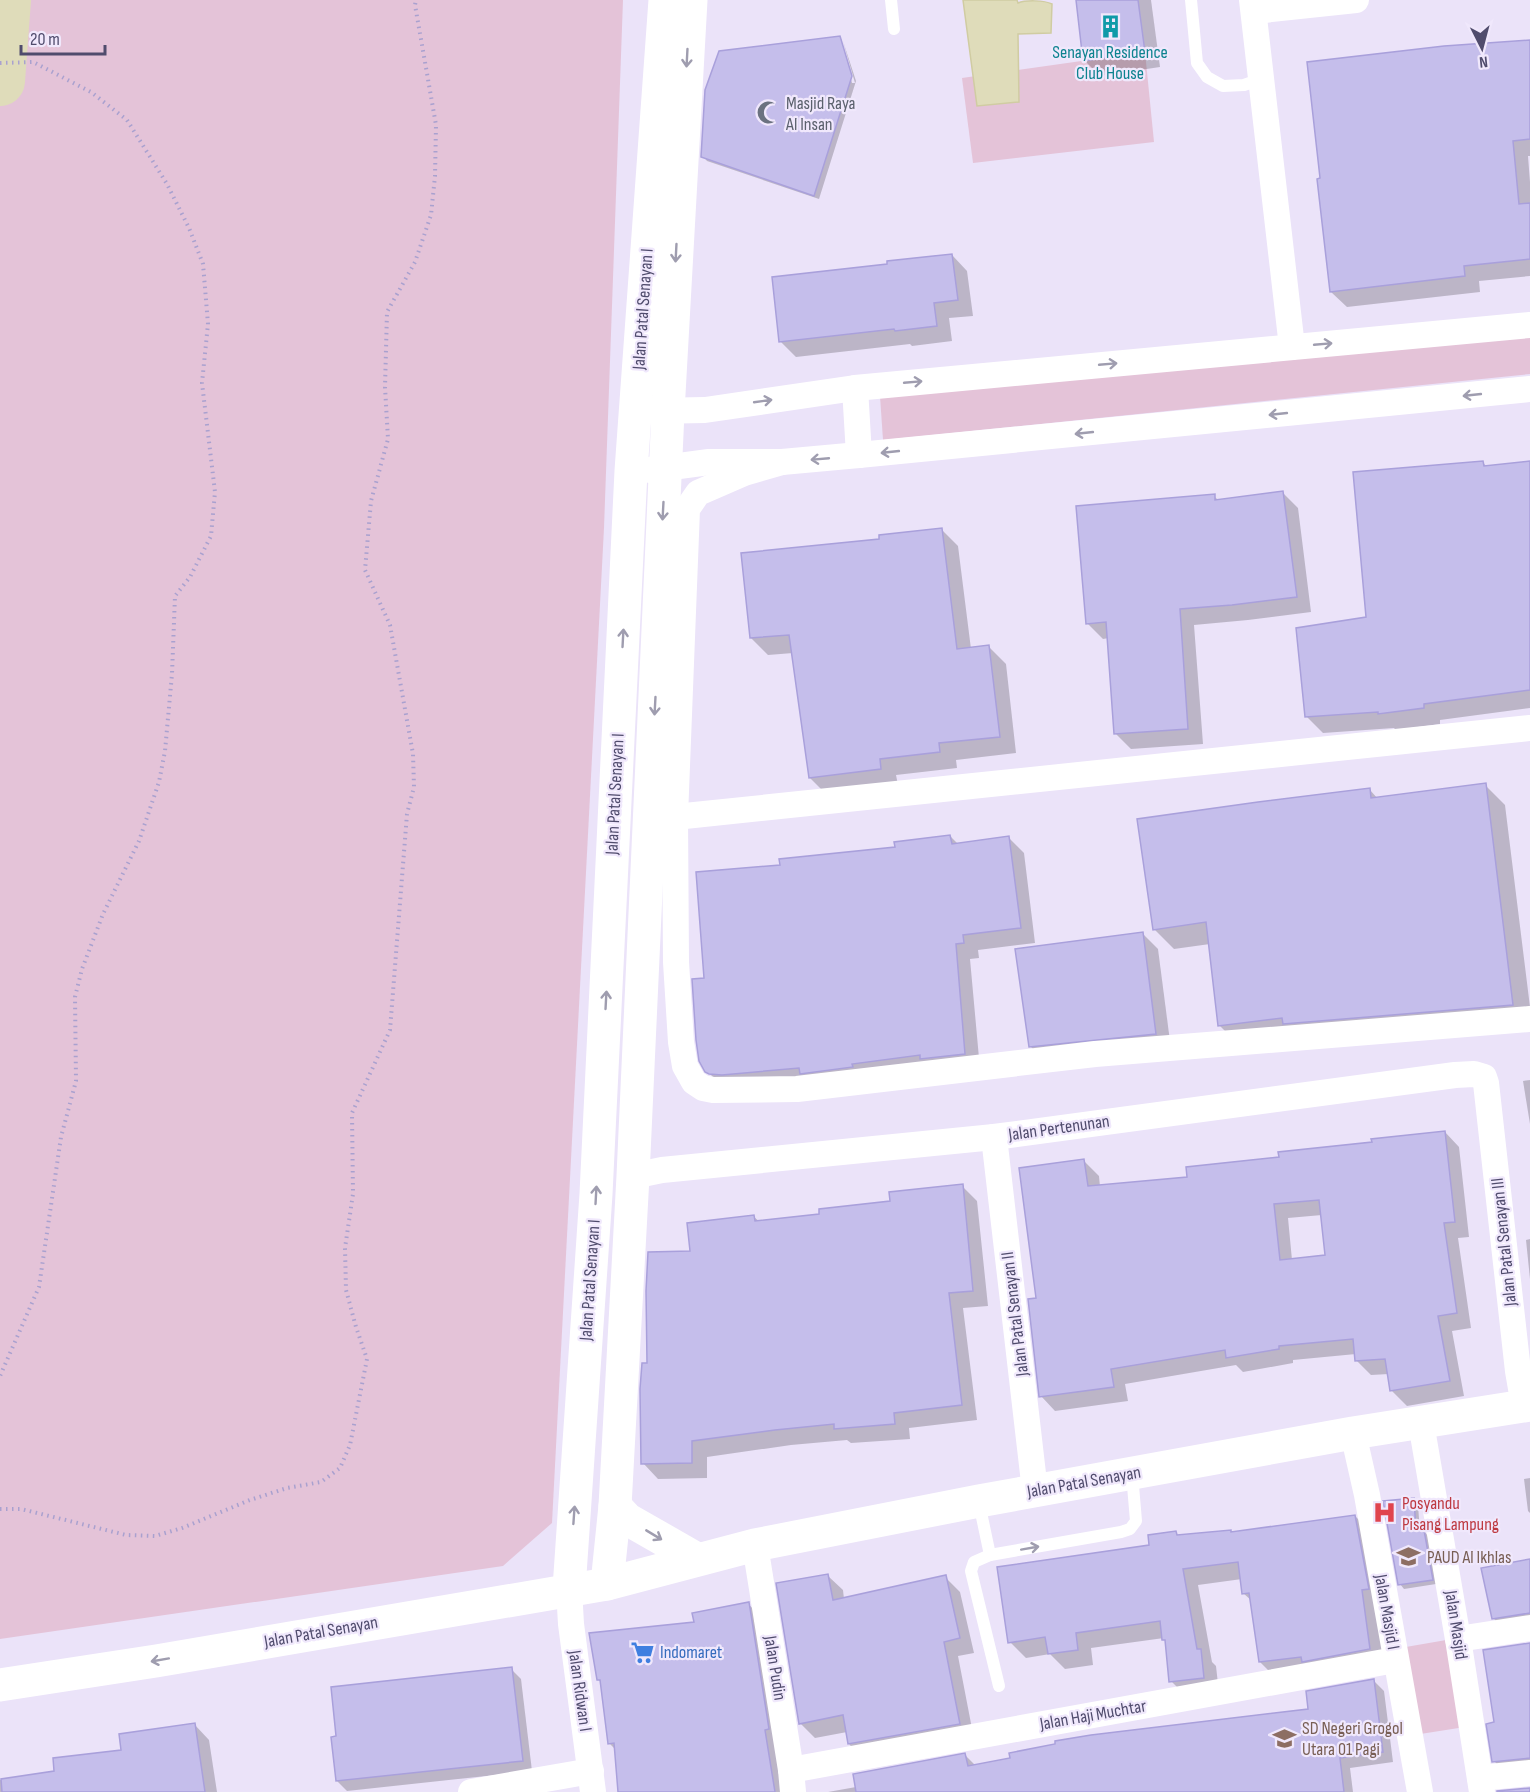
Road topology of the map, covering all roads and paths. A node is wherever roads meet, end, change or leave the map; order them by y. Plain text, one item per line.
1 (416, 0) edge
2 (665, 0) edge
3 (691, 0) edge
4 (891, 0) edge
5 (1191, 0) edge
6 (1356, 0) edge
7 (1253, 6) edge
8 (894, 29) dead end
9 (0, 63) edge
10 (1261, 79) junction
11 (1530, 325) edge
12 (1292, 347) junction
13 (855, 388) junction
14 (1530, 389) edge
15 (635, 411) junction
16 (668, 412) junction
17 (859, 455) junction
18 (782, 462) junction
19 (665, 469) junction
20 (631, 471) junction
21 (1530, 728) edge
22 (675, 817) junction
23 (1530, 1019) edge
24 (1484, 1077) joint
25 (994, 1137) junction
26 (633, 1176) junction
27 (0, 1376) edge
28 (1527, 1406) edge
29 (1421, 1423) junction
30 (1353, 1433) junction
31 (1132, 1473) junction
32 (1035, 1491) junction
33 (979, 1501) junction
34 (615, 1506) junction
35 (0, 1509) edge
36 (755, 1545) junction
37 (990, 1555) junction
38 (697, 1559) junction
39 (608, 1577) junction
40 (569, 1581) junction
41 (1530, 1628) edge
42 (1458, 1639) junction
43 (1395, 1660) junction
44 (0, 1664) edge
45 (0, 1685) edge
46 (999, 1686) dead end
47 (1530, 1773) edge
48 (592, 1781) edge
49 (792, 1781) edge
50 (1481, 1785) edge
51 (471, 1792) edge
52 (1420, 1792) edge

1 - 35 path
2 - 15 main road, Jalan Patal Senayan I
3 -> 16 main road, Jalan Patal Senayan I
4 - 8 lane
5 - 10 lane
6 - 7 street
7 - 10 street
9 - 27 path
10 - 12 street
12 -> 11 street
13 -> 12 street
16 -> 13 street
13 - 17 street
14 -> 17 street
15 - 16 street
15 - 20 main road, Jalan Patal Senayan I
16 - 19 main road, Jalan Patal Senayan I
17 -> 18 street
18 - 19 street
18 - 22 street
19 - 20 street
19 -> 26 main road, Jalan Patal Senayan I
40 -> 20 main road, Jalan Patal Senayan I
21 - 22 street
22 - 23 street
24 - 25 street, Jalan Pertenunan
24 - 28 street, Jalan Patal Senayan III
25 - 26 street, Jalan Pertenunan
25 - 32 street, Jalan Patal Senayan II
26 - 34 main road, Jalan Patal Senayan I
28 - 29 main road, Jalan Patal Senayan
29 - 30 main road, Jalan Patal Senayan
29 - 42 street, Jalan Masjid
30 - 31 main road, Jalan Patal Senayan
30 - 43 street, Jalan Masjid I
31 - 32 main road, Jalan Patal Senayan
37 -> 31 lane
32 - 33 main road, Jalan Patal Senayan
33 - 36 main road, Jalan Patal Senayan
33 - 37 lane
34 -> 38 main road
34 - 39 main road, Jalan Patal Senayan I
36 - 38 main road, Jalan Patal Senayan
36 - 49 street, Jalan Pudin
37 - 46 lane
38 - 39 main road, Jalan Patal Senayan
39 - 40 main road, Jalan Patal Senayan
40 - 44 main road, Jalan Patal Senayan
40 -> 45 main road, Jalan Patal Senayan
40 - 48 street, Jalan Ridwan I
41 - 42 street
42 - 50 street, Jalan Masjid
43 - 49 street, Jalan Haji Muchtar
43 - 52 street, Jalan Masjid I
47 - 50 street
48 - 51 street

